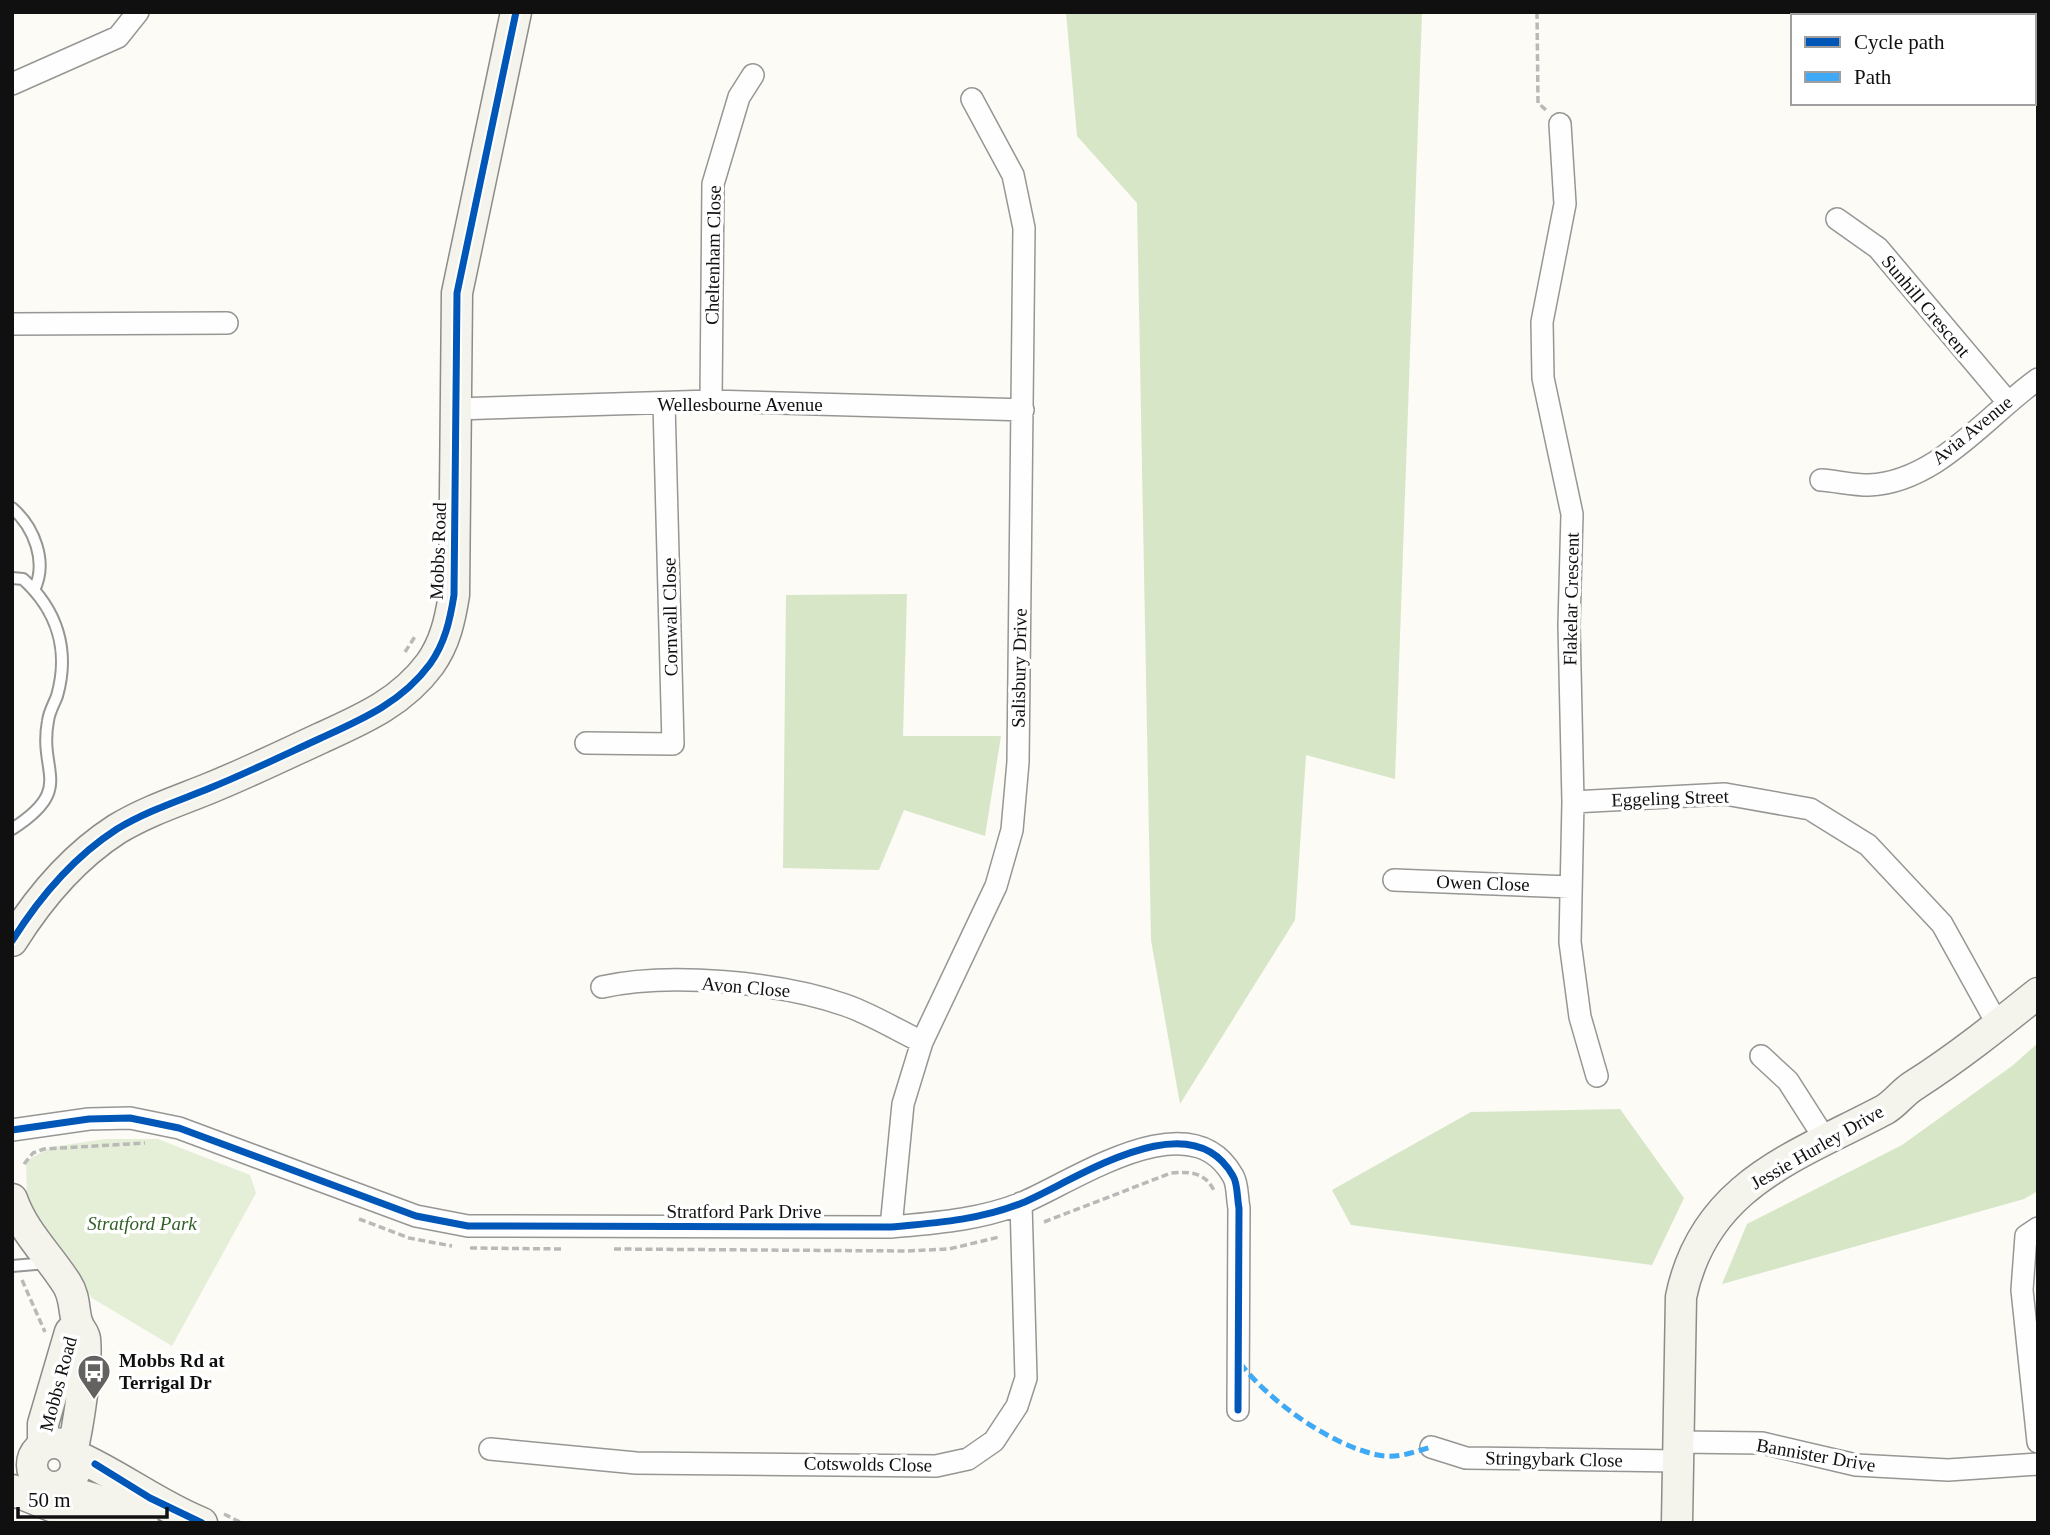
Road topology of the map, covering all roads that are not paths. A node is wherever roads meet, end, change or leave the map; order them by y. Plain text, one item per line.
1 (138, 12) edge
2 (516, 12) edge
3 (753, 75) dead end
4 (12, 84) edge
5 (972, 99) dead end
6 (1560, 124) road end
7 (1837, 219) dead end
8 (228, 323) dead end
9 (12, 324) edge
10 (2038, 379) edge
11 (711, 401) junction
12 (2007, 401) junction
13 (664, 403) junction
14 (456, 409) junction
15 (1023, 410) junction
16 (1821, 480) dead end
17 (12, 508) edge
18 (12, 578) edge
19 (34, 590) junction
20 (586, 743) dead end
21 (1573, 802) junction
22 (12, 829) edge
23 (1394, 880) dead end
24 (1571, 887) junction
25 (12, 941) edge
26 (602, 987) dead end
27 (2038, 993) edge
28 (1998, 1025) junction
29 (922, 1042) junction
30 (1761, 1056) dead end
31 (1597, 1076) dead end
32 (12, 1130) edge
33 (1825, 1139) junction
34 (1021, 1203) junction
35 (14, 1210) edge
36 (891, 1227) junction
37 (2038, 1228) edge
38 (49, 1262) junction
39 (12, 1266) edge
40 (78, 1324) junction
41 (1238, 1410) dead end
42 (2038, 1442) edge
43 (32, 1446) edge
44 (1431, 1447) dead end
45 (490, 1449) dead end
46 (80, 1450) junction
47 (1678, 1452) junction
48 (2038, 1464) edge
49 (29, 1484) edge
50 (93, 1523) edge
51 (143, 1523) edge
52 (202, 1523) edge
53 (1677, 1523) edge

1 - 4 street
2 - 14 street, Mobbs Road
3 - 11 street, Cheltenham Close
5 - 15 street, Salisbury Drive
6 - 21 street, Flakelar Crescent
7 - 12 street, Sunhill Crescent
8 - 9 street
10 - 12 street, Avia Avenue
11 - 13 street, Wellesbourne Avenue
11 - 15 street, Wellesbourne Avenue
12 - 16 street, Avia Avenue
13 - 14 street, Wellesbourne Avenue
13 - 20 street, Cornwall Close
14 - 25 street, Mobbs Road
15 - 29 street, Salisbury Drive
17 - 19 lane
18 - 19 lane
19 - 22 lane
21 - 24 street, Flakelar Crescent
21 - 28 street, Eggeling Street
23 - 24 street, Owen Close
24 - 31 street, Flakelar Crescent
26 - 29 street, Avon Close
27 - 28 street, Jessie Hurley Drive
28 - 33 street, Jessie Hurley Drive
29 - 36 street, Salisbury Drive
30 - 33 street
32 - 36 street, Stratford Park Drive
33 - 47 street, Jessie Hurley Drive
34 - 36 street, Stratford Park Drive
34 - 41 street, Stratford Park Drive
34 - 45 street, Cotswolds Close
35 - 38 street, Mobbs Road
37 - 42 street
38 - 39 lane
38 - 40 street, Mobbs Road
40 - 43 street, Mobbs Road
40 - 46 street, Mobbs Road
43 - 46 street
43 - 49 street, Mobbs Road
44 - 47 street, Stringybark Close
46 - 49 street, Mobbs Road
46 - 52 street
47 - 48 street, Bannister Drive
47 - 53 street, Jessie Hurley Drive
49 - 50 street
49 - 51 street

